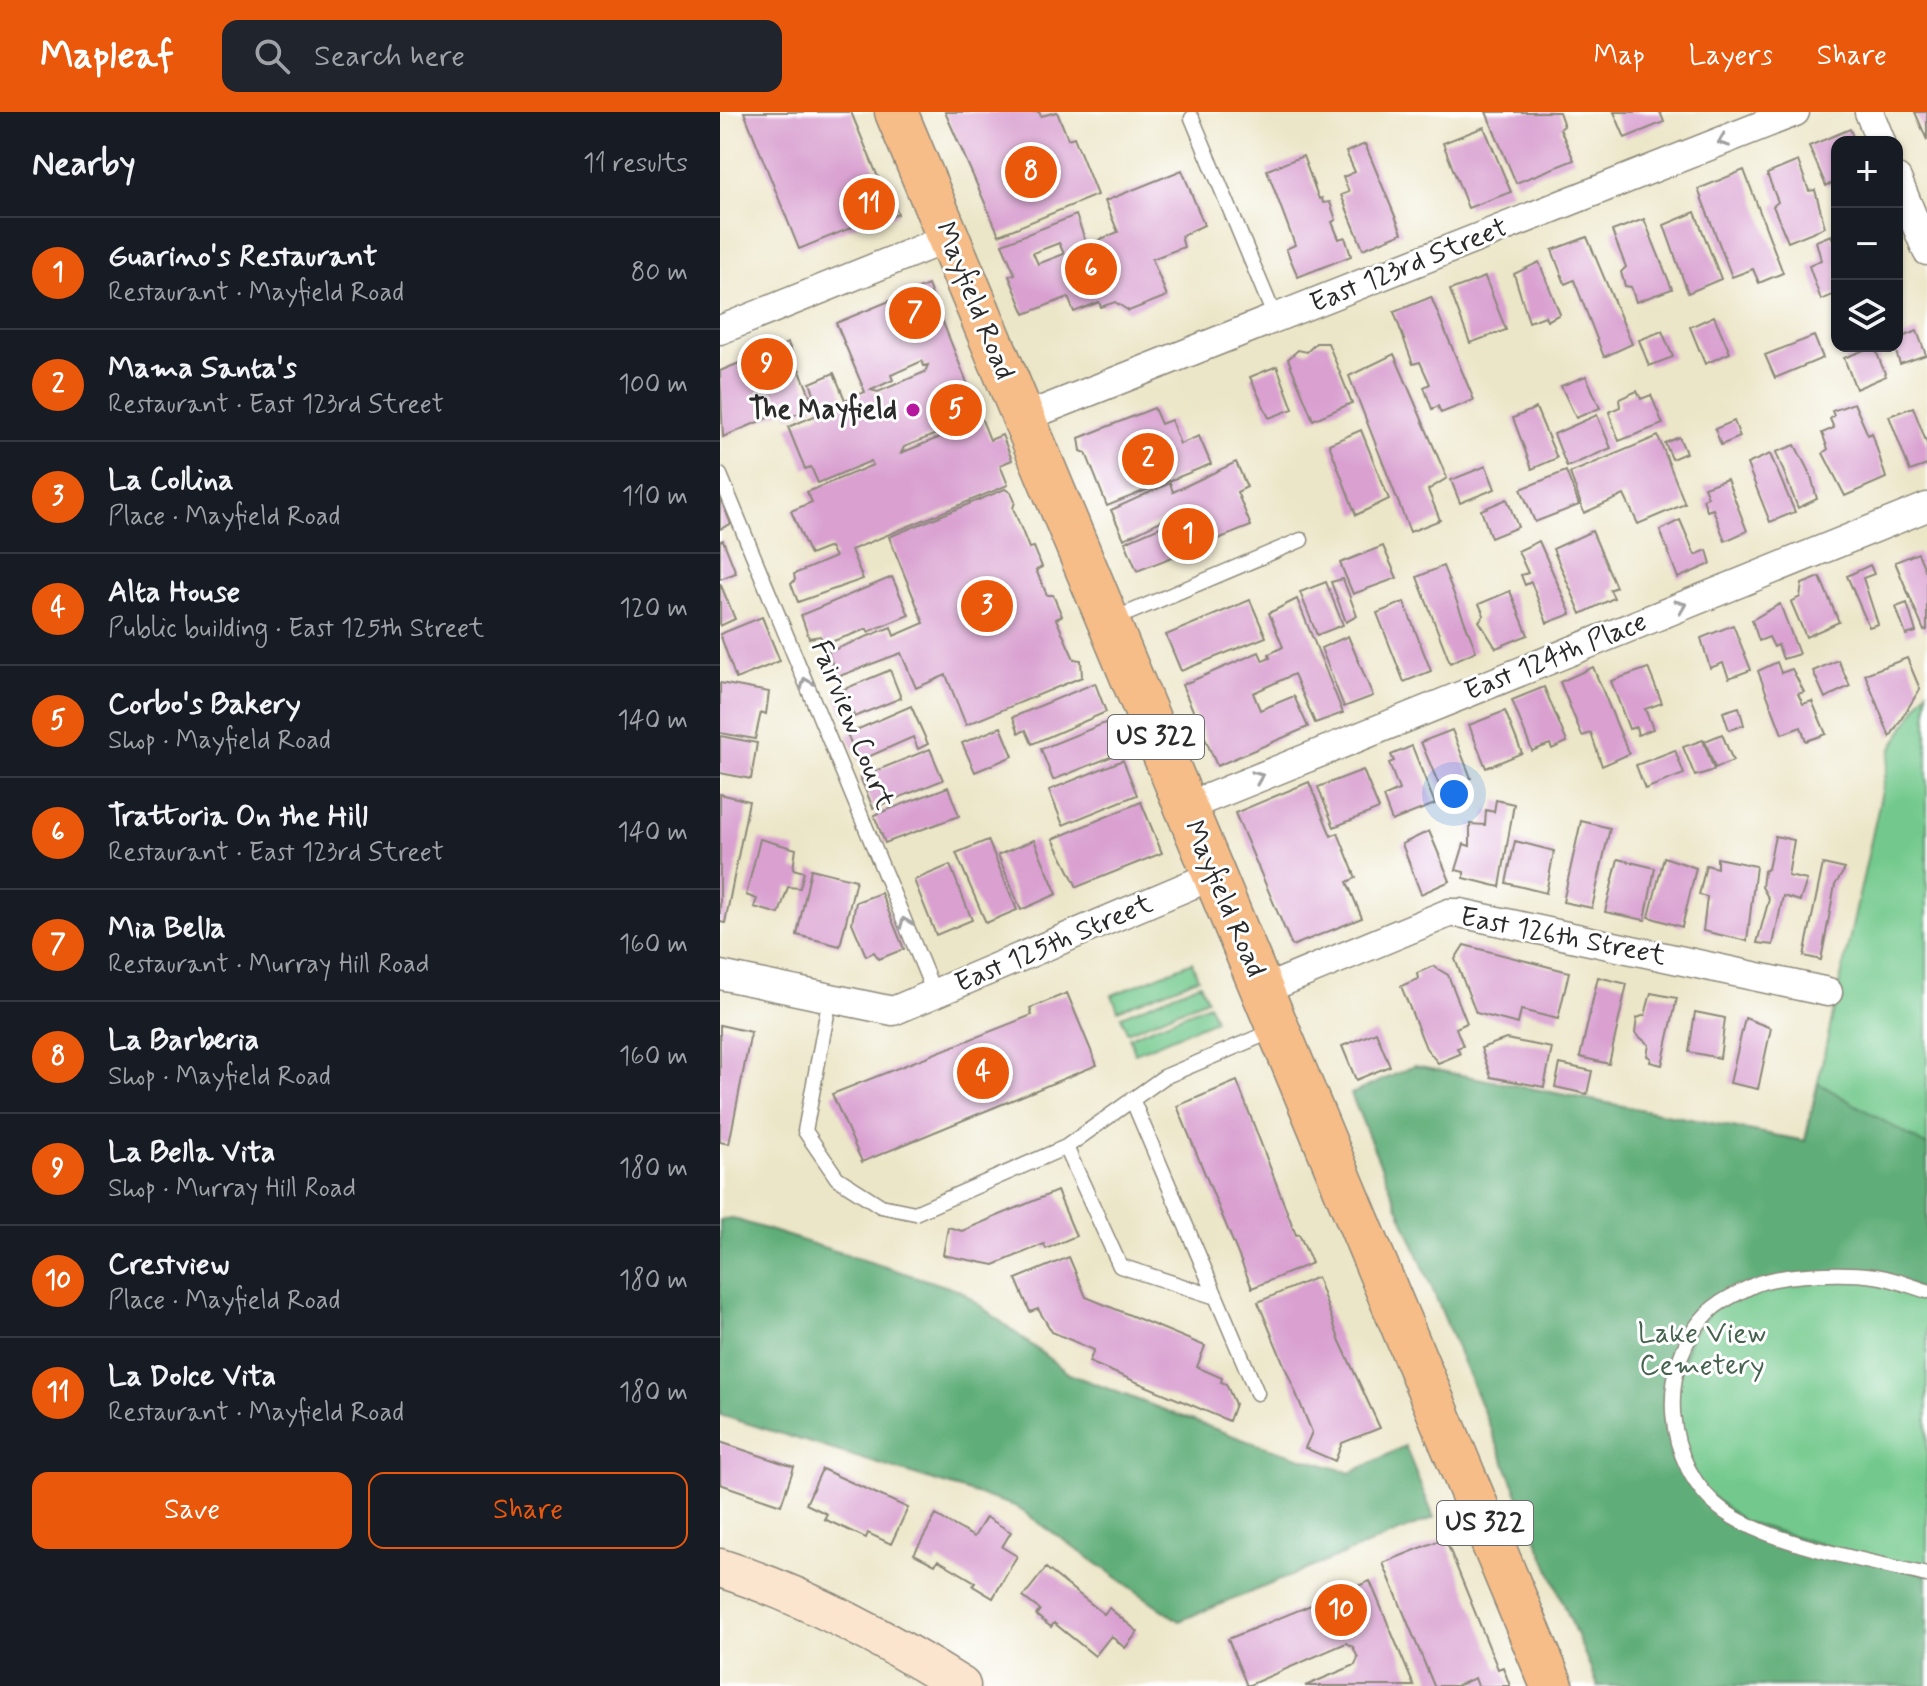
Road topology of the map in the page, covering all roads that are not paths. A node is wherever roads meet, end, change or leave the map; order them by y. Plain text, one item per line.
1 (896, 112) edge
2 (1795, 112) edge
3 (1869, 112) edge
4 (1192, 118) dead end
5 (1879, 136) edge
6 (1903, 193) edge
7 (948, 238) junction
8 (1927, 251) edge
9 (1276, 320) junction
10 (720, 330) edge
11 (1023, 418) junction
12 (720, 475) edge
13 (1927, 507) edge
14 (1301, 540) dead end
15 (1108, 622) junction
16 (1186, 807) junction
17 (1214, 875) junction
18 (720, 975) edge
19 (1263, 990) junction
20 (1828, 992) dead end
21 (935, 995) junction
22 (830, 998) junction
23 (1279, 1028) junction
24 (1132, 1099) junction
25 (1066, 1147) junction
26 (1927, 1291) edge
27 (1216, 1297) junction
28 (1257, 1393) dead end
29 (720, 1568) edge
30 (1927, 1575) edge
31 (961, 1686) edge
32 (1552, 1686) edge

1 - 7 main road, Mayfield Road / US 322
2 -> 9 street, East 123rd Street
3 - 5 street
4 - 9 lane
6 - 8 street
7 - 10 street
7 - 11 main road, Mayfield Road / US 322
9 - 11 street, East 123rd Street
11 - 15 main road, Mayfield Road / US 322
21 -> 12 lane, Fairview Court
16 -> 13 street, East 124th Place
14 - 15 lane
15 - 16 main road, Mayfield Road / US 322
16 - 17 main road, Mayfield Road / US 322
17 - 19 main road, Mayfield Road / US 322
17 - 21 street, East 125th Street
18 - 22 street
19 - 20 street, East 126th Street
19 - 23 main road, Mayfield Road / US 322
21 - 22 street, East 125th Street
22 - 25 lane
23 - 24 lane
23 - 32 main road, Mayfield Road / US 322
24 - 25 lane
24 - 27 lane
25 - 27 lane
26 - 30 lane
27 - 28 lane
29 - 31 street

